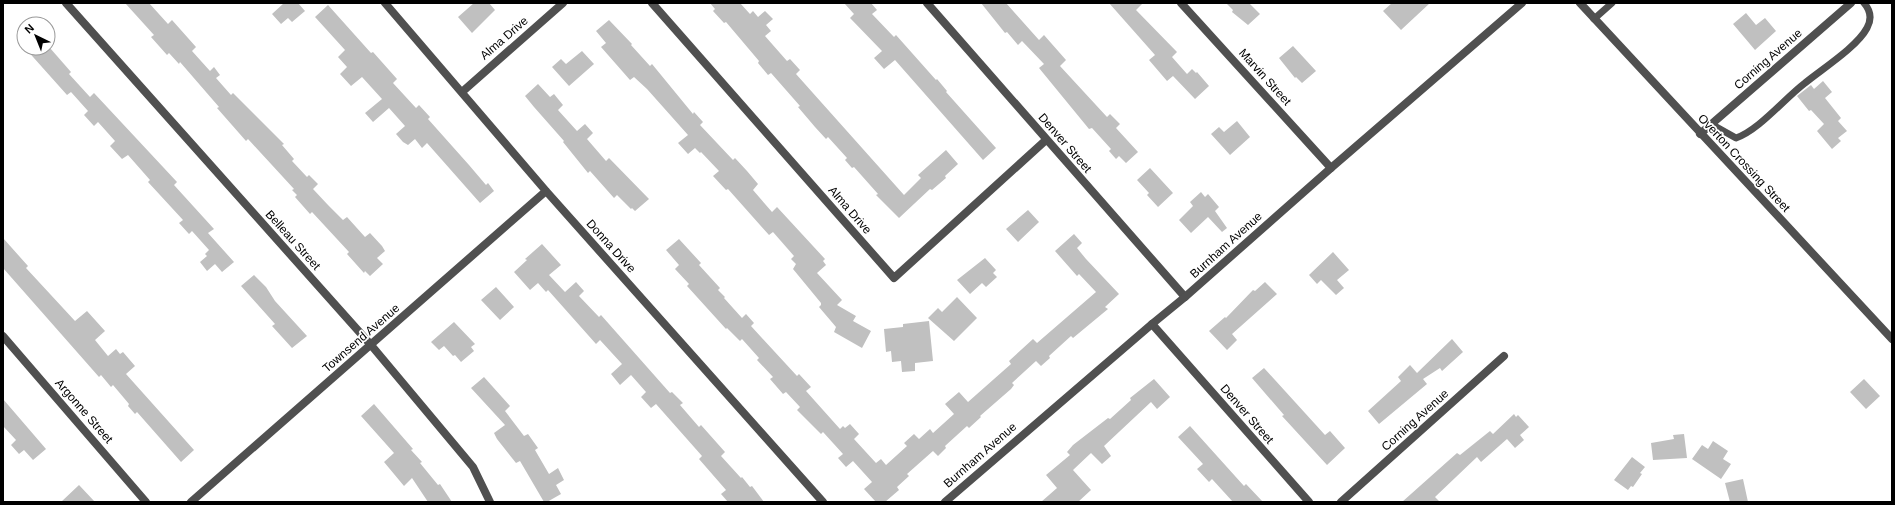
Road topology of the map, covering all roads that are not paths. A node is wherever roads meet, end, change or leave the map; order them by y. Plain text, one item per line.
1 (66, 3) edge
2 (385, 3) edge
3 (563, 3) edge
4 (652, 3) edge
5 (927, 3) edge
6 (1182, 3) edge
7 (1522, 3) edge
8 (1580, 3) edge
9 (1612, 3) edge
10 (1851, 3) edge
11 (1864, 3) edge
12 (1594, 19) junction
13 (462, 92) junction
14 (1711, 124) junction
15 (1700, 134) junction
16 (1046, 140) junction
17 (1331, 168) junction
18 (546, 191) junction
19 (1185, 298) junction
20 (1152, 324) junction
21 (3, 336) edge
22 (1892, 338) edge
23 (371, 345) junction
24 (1504, 356) dead end
25 (146, 502) edge
26 (191, 502) edge
27 (490, 502) edge
28 (822, 502) edge
29 (945, 502) edge
30 (1309, 502) edge
31 (1341, 502) edge

1 - 23 street, Belleau Street
2 - 13 street, Donna Drive
3 - 13 street, Alma Drive
4 - 16 street, Alma Drive
5 - 16 street, Denver Street
6 - 17 street, Marvin Street
7 - 17 street, Burnham Avenue
8 - 12 street, Overton Crossing Street
9 - 12 lane
10 - 14 street, Corning Avenue
11 - 14 lane
12 - 15 street, Overton Crossing Street
13 - 18 street, Donna Drive
14 - 15 street, Corning Avenue
15 - 22 street, Overton Crossing Street
16 - 19 street, Denver Street
17 - 19 street, Burnham Avenue
18 - 23 street, Townsend Avenue
18 - 28 street, Donna Drive
19 - 20 street, Burnham Avenue
20 - 29 street, Burnham Avenue
20 - 30 street, Denver Street
21 - 25 street, Argonne Street
23 - 26 street, Townsend Avenue
23 - 27 street, Belleau Street
24 - 31 street, Corning Avenue

